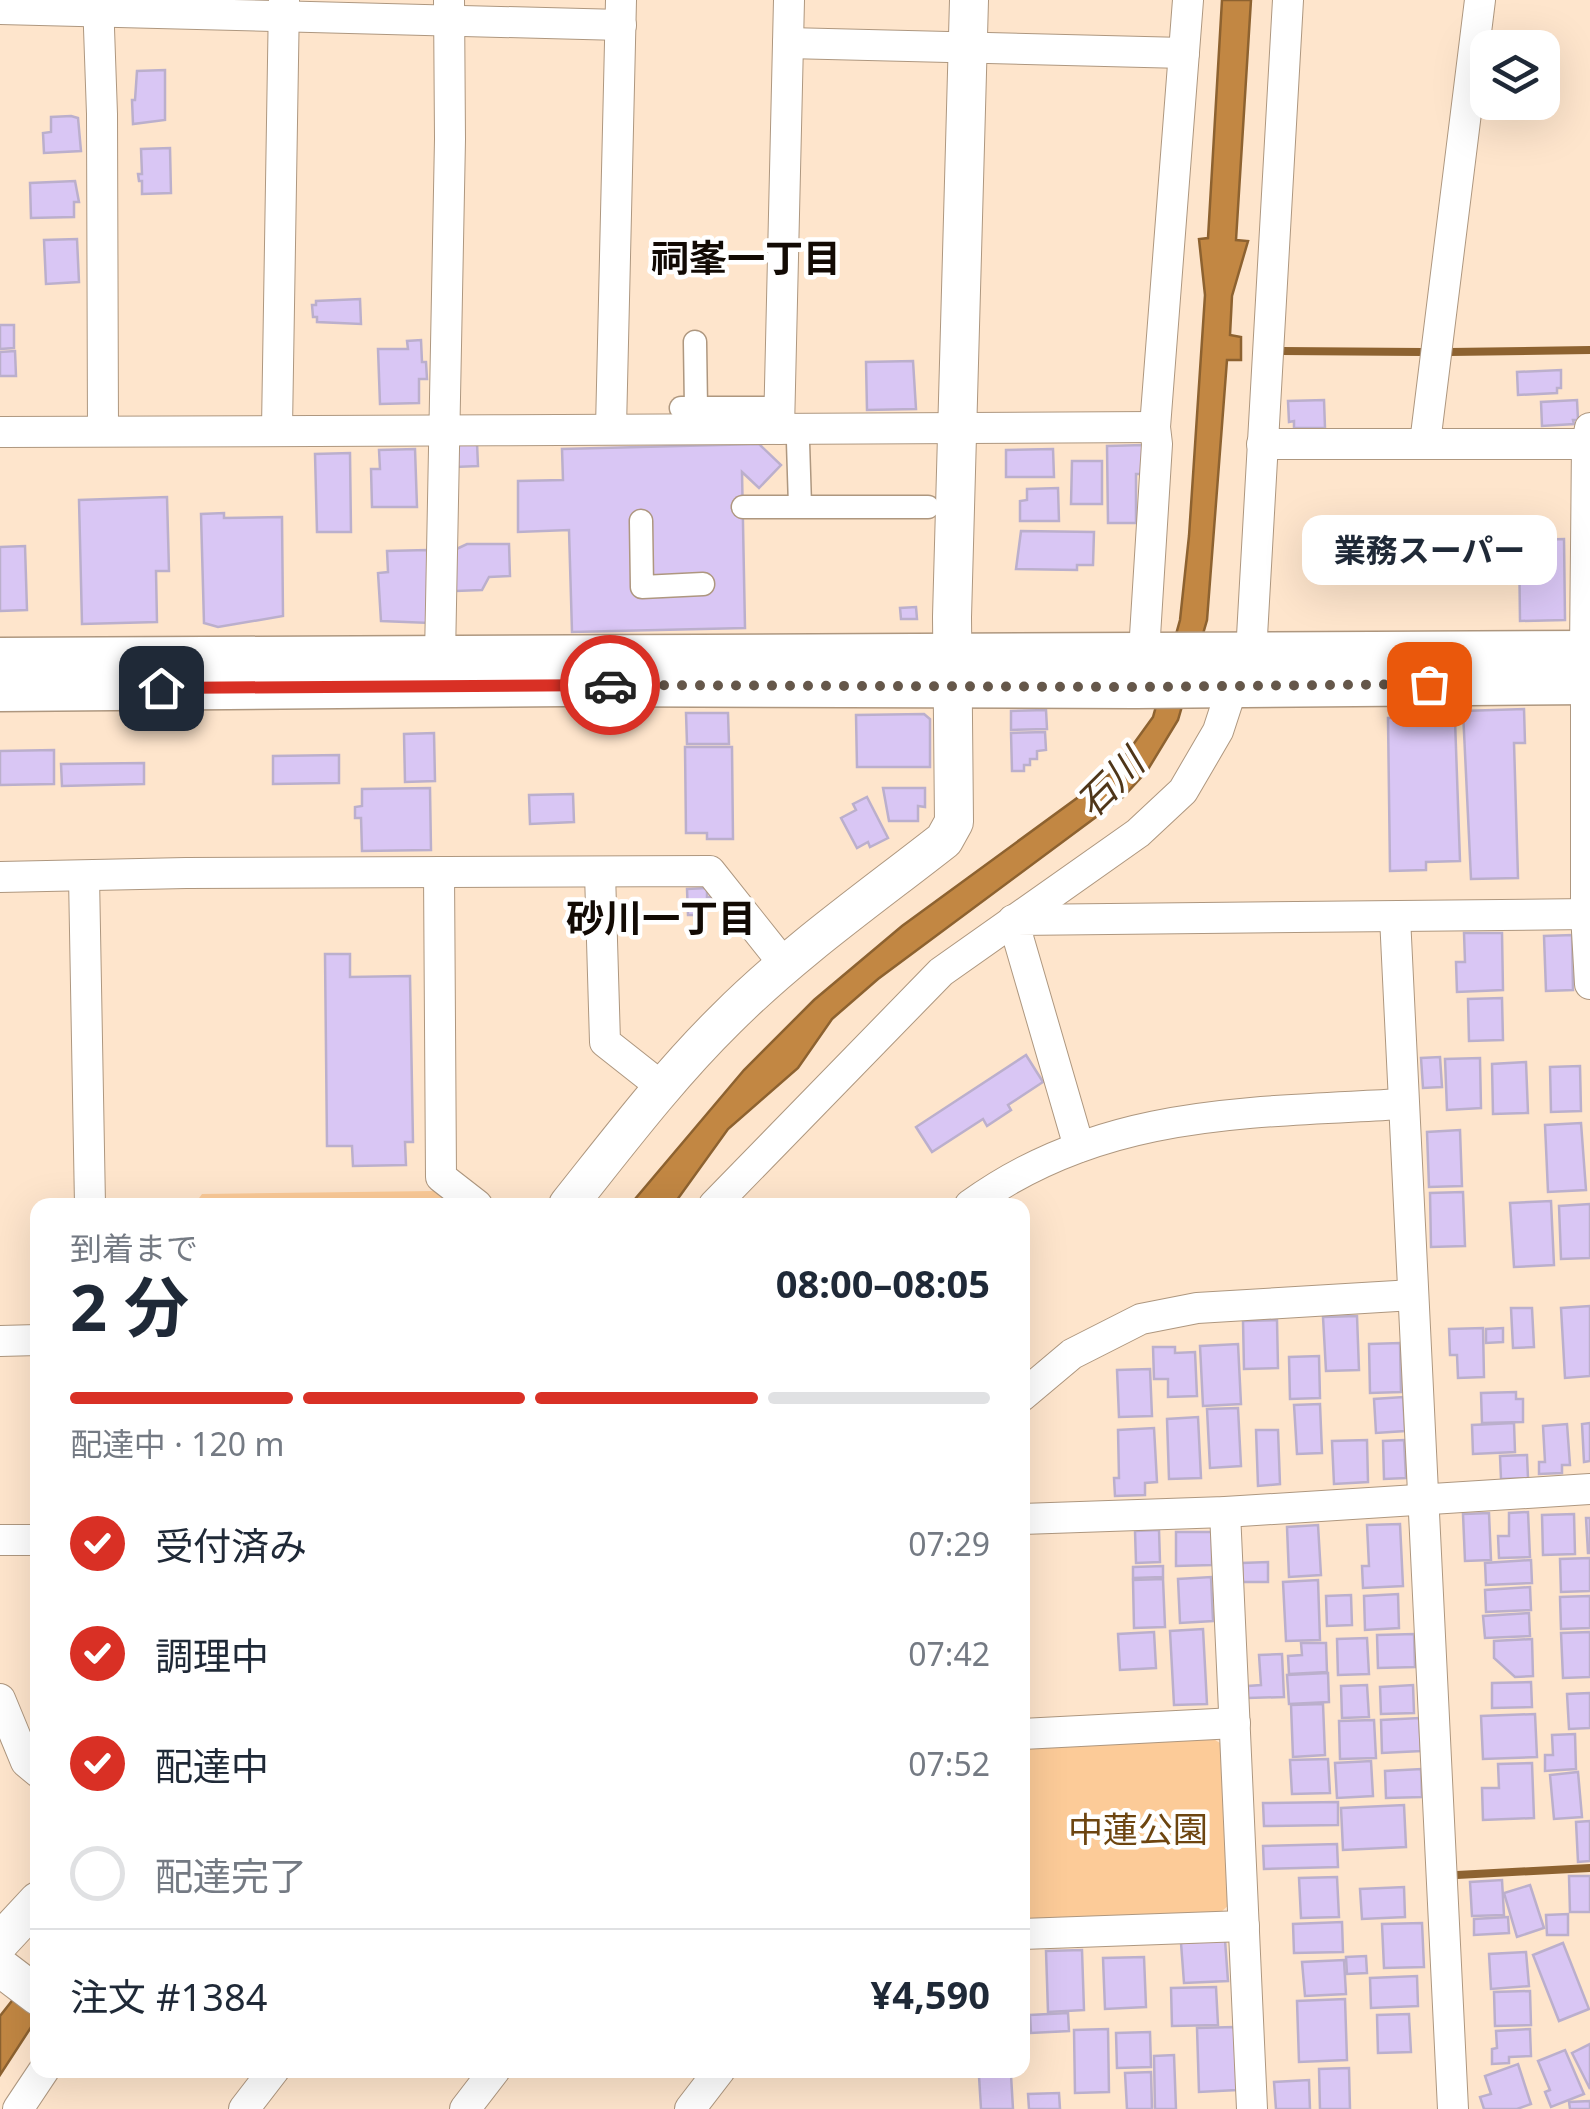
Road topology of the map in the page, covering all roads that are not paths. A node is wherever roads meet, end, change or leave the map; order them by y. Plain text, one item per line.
1 (789, 0) edge
2 (969, 0) edge
3 (1188, 0) edge
4 (1288, 0) edge
5 (1480, 0) edge
6 (98, 6) edge
7 (284, 8) edge
8 (0, 9) edge
9 (449, 10) edge
10 (621, 13) edge
11 (788, 44) junction
12 (968, 48) junction
13 (1184, 53) junction
14 (695, 342) dead end
15 (782, 426) junction
16 (1155, 427) junction
17 (277, 428) junction
18 (612, 428) junction
19 (443, 429) junction
20 (958, 429) junction
21 (103, 431) junction
22 (0, 432) edge
23 (1589, 439) edge
24 (1262, 444) junction
25 (1424, 444) junction
26 (800, 506) junction
27 (743, 507) dead end
28 (928, 507) dead end
29 (641, 521) dead end
30 (704, 584) dead end
31 (440, 656) junction
32 (0, 659) edge
33 (1588, 668) edge
34 (954, 669) junction
35 (1230, 670) junction
36 (1136, 671) junction
37 (0, 690) edge
38 (439, 872) junction
39 (600, 873) junction
40 (84, 876) junction
41 (0, 878) edge
42 (1588, 914) edge
43 (1395, 917) junction
44 (1013, 920) junction
45 (784, 964) junction
46 (1590, 984) edge
47 (662, 1087) junction
48 (1403, 1104) junction
49 (1079, 1147) junction
50 (90, 1198) edge
51 (468, 1198) edge
52 (574, 1198) edge
53 (721, 1198) edge
54 (981, 1198) edge
55 (1413, 1295) junction
56 (30, 1340) edge
57 (0, 1341) edge
58 (1030, 1389) edge
59 (1590, 1490) edge
60 (1424, 1499) junction
61 (1225, 1512) junction
62 (1030, 1519) edge
63 (0, 1540) edge
64 (30, 1540) edge
65 (0, 1699) edge
66 (1235, 1723) junction
67 (1030, 1734) edge
68 (30, 1765) edge
69 (30, 1922) edge
70 (1244, 1926) junction
71 (1030, 1934) edge
72 (12, 1970) edge
73 (39, 2078) edge
74 (268, 2078) edge
75 (489, 2078) edge
76 (714, 2078) edge
77 (18, 2109) edge
78 (244, 2109) edge
79 (465, 2109) edge
80 (690, 2109) edge
81 (1252, 2109) edge
82 (1453, 2109) edge

1 - 11 street
2 - 12 street
3 - 13 street
4 - 24 street
5 - 25 street
6 - 7 street
6 - 8 street
6 - 21 street
7 - 9 street
7 - 17 street
9 - 10 street
9 - 19 street
10 - 18 street
11 - 12 street
11 - 15 street
12 - 13 street
12 - 20 street
13 - 16 street
14 - 15 street
15 - 18 street
15 - 20 street
15 - 26 street
16 - 20 street
16 - 36 street
17 - 19 street
17 - 21 street
18 - 19 street
19 - 31 street
20 - 34 street
21 - 22 street
23 - 25 street
23 - 33 street
24 - 25 street
24 - 35 street
26 - 27 street
26 - 28 street
29 - 30 street
31 - 32 main road
31 - 34 main road
33 - 35 main road
33 - 42 street
34 - 36 main road
34 - 37 main road
34 - 45 street
35 - 36 main road
35 - 36 street
35 - 44 street
38 - 39 street
38 - 40 street
38 - 51 street
39 - 45 street
39 - 47 street
40 - 41 street
40 - 50 street
42 - 43 street
42 - 46 street
43 - 44 street
43 - 48 street
44 - 49 street
44 - 53 street
45 - 47 street
47 - 52 street
48 - 49 street
48 - 55 street
49 - 54 street
55 - 58 street
55 - 60 street
56 - 57 street
59 - 60 street
60 - 61 street
60 - 82 street
61 - 62 street
61 - 66 street
63 - 64 street
65 - 68 street
66 - 67 street
66 - 70 street
69 - 72 street
70 - 71 street
70 - 81 street
73 - 77 street
74 - 78 street
75 - 79 street
76 - 80 street

